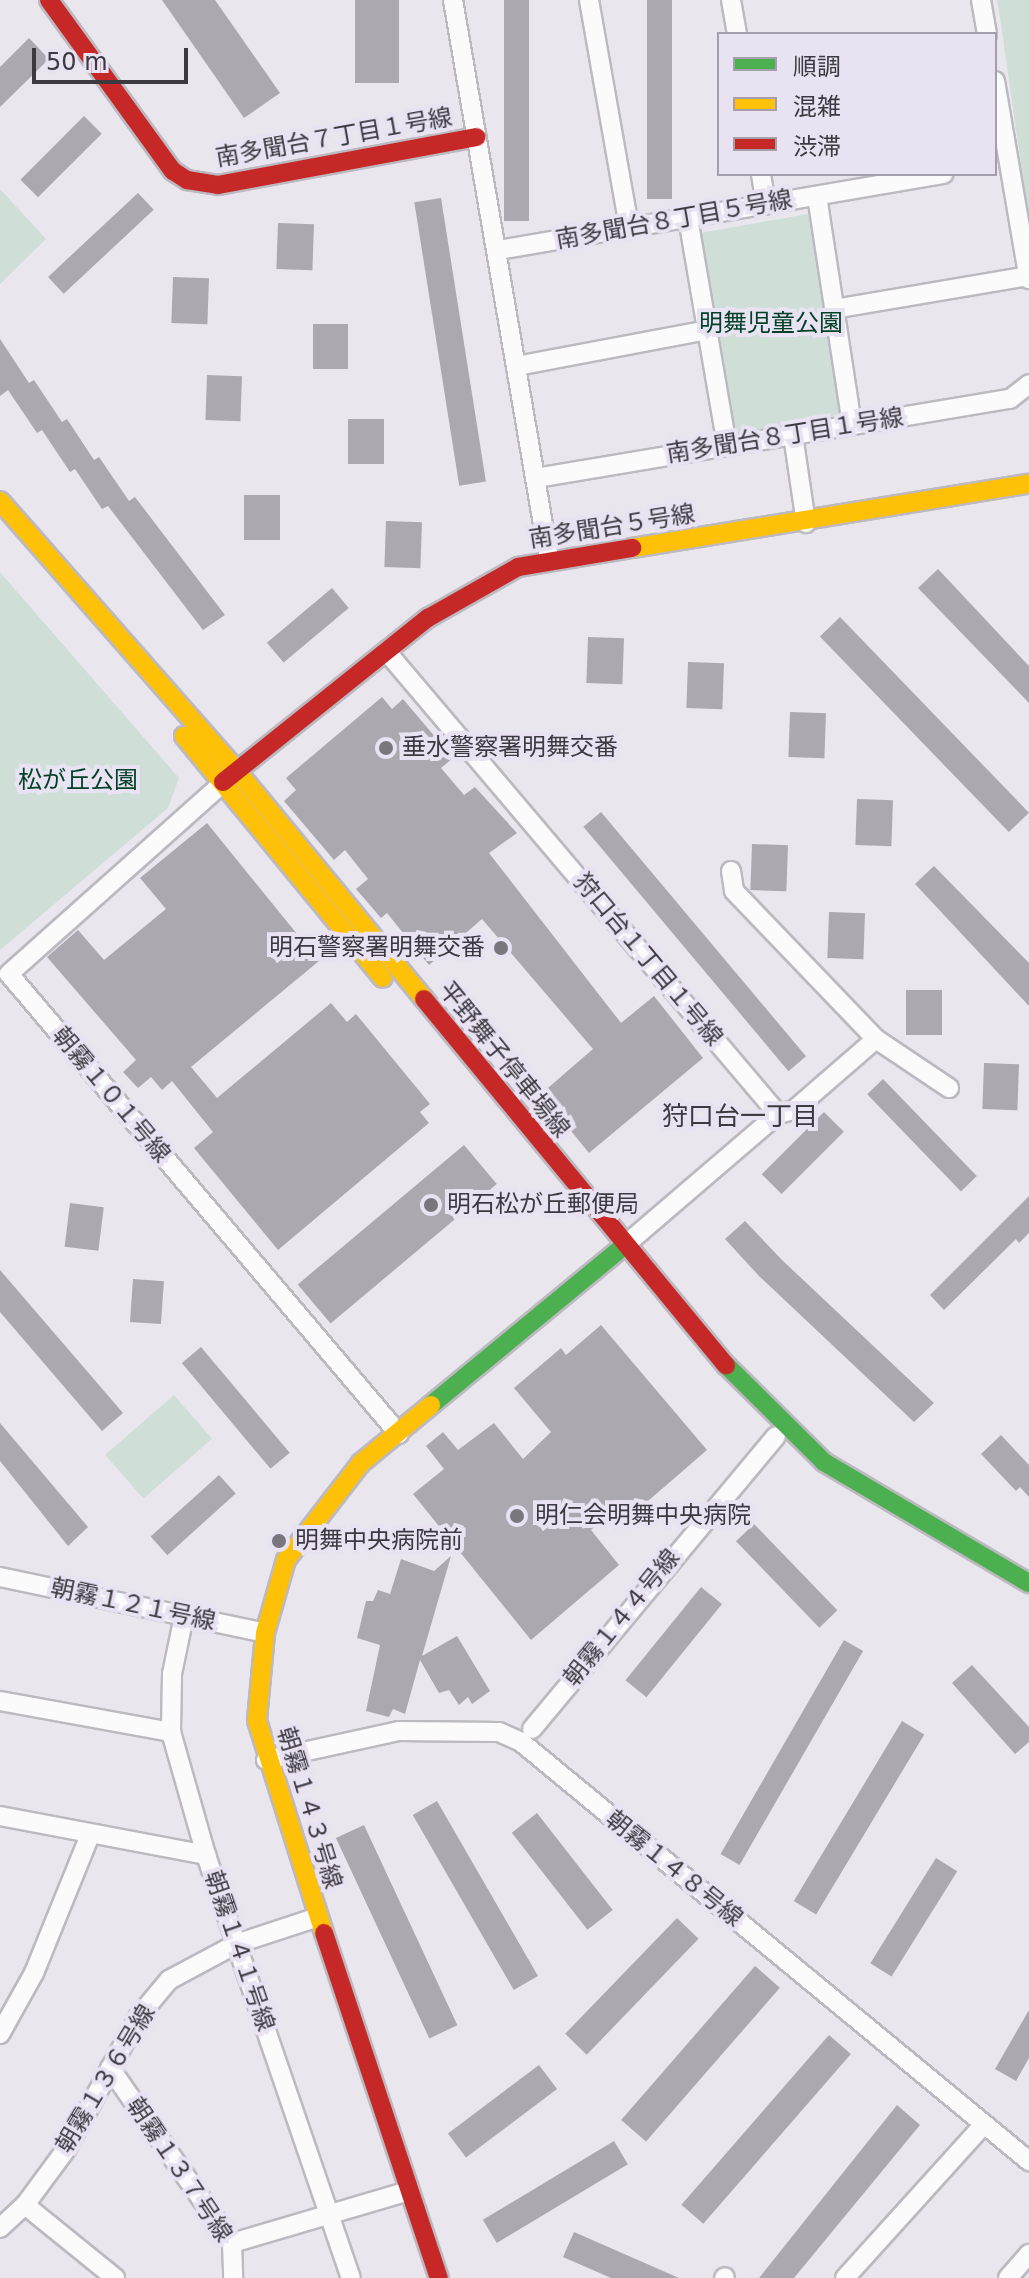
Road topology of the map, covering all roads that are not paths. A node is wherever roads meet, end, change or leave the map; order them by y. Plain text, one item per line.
1 (49, 0) edge
2 (453, 0) edge
3 (589, 0) edge
4 (731, 0) edge
5 (981, 0) edge
6 (737, 32) edge
7 (987, 32) edge
8 (997, 105) edge
9 (477, 137) junction
10 (1002, 164) edge
11 (761, 176) edge
12 (932, 176) edge
13 (817, 196) junction
14 (766, 205) junction
15 (688, 218) junction
16 (629, 228) junction
17 (498, 250) junction
18 (1029, 278) edge
19 (834, 309) junction
20 (707, 330) junction
21 (517, 366) junction
22 (1029, 384) edge
23 (852, 425) junction
24 (793, 435) junction
25 (727, 445) junction
26 (536, 478) junction
27 (1029, 484) edge
28 (0, 501) edge
29 (0, 520) edge
30 (806, 523) junction
31 (549, 559) junction
32 (386, 651) junction
33 (230, 776) junction
34 (731, 871) dead end
35 (876, 1039) junction
36 (949, 1088) dead end
37 (778, 1114) junction
38 (617, 1251) junction
39 (399, 1434) junction
40 (776, 1436) junction
41 (0, 1577) edge
42 (1029, 1583) edge
43 (1029, 1603) edge
44 (184, 1616) junction
45 (265, 1633) junction
46 (0, 1703) edge
47 (532, 1729) dead end
48 (171, 1732) junction
49 (266, 1760) junction
50 (0, 1816) edge
51 (90, 1835) junction
52 (206, 1855) junction
53 (318, 1917) junction
54 (236, 1944) junction
55 (0, 2034) edge
56 (110, 2068) junction
57 (984, 2124) junction
58 (1029, 2161) edge
59 (409, 2191) junction
60 (25, 2205) junction
61 (331, 2213) junction
62 (0, 2228) edge
63 (232, 2243) junction
64 (1029, 2254) edge
65 (115, 2278) edge
66 (233, 2278) edge
67 (351, 2278) edge
68 (439, 2278) edge
69 (845, 2278) edge
70 (1008, 2278) edge

1 - 9 street, 南多聞台７丁目１号線
2 - 9 street
3 - 16 street
4 - 6 street
5 - 7 street
8 - 10 street
9 - 17 street
10 - 18 street
11 - 14 street
12 - 13 street, 南多聞台８丁目５号線
13 - 14 street, 南多聞台８丁目５号線
13 - 19 street
14 - 15 street, 南多聞台８丁目５号線
15 - 16 street, 南多聞台８丁目５号線
15 - 20 street
16 - 17 street, 南多聞台８丁目５号線
17 - 21 street
18 - 19 street
19 - 23 street
20 - 21 street
20 - 25 street
21 - 26 street
22 - 23 street, 南多聞台８丁目１号線
23 - 24 street, 南多聞台８丁目１号線
24 - 25 street, 南多聞台８丁目１号線
24 - 30 street
25 - 26 street, 南多聞台８丁目１号線
26 - 31 street
27 - 30 street, 南多聞台５号線
28 - 33 street, 平野舞子停車場線
29 - 33 street, 平野舞子停車場線
30 - 31 street, 南多聞台５号線
31 - 32 street, 南多聞台５号線
32 - 33 street, 南多聞台５号線
32 - 37 street, 狩口台１丁目１号線
33 - 38 street, 平野舞子停車場線
33 - 39 street, 朝霧１０１号線
34 - 35 street
35 - 36 street
35 - 37 street
37 - 38 street
38 - 39 street, 朝霧１４３号線
38 - 40 street, 平野舞子停車場線
38 - 42 street, 平野舞子停車場線
39 - 45 street, 朝霧１４３号線
40 - 43 street, 平野舞子停車場線
40 - 47 street, 朝霧１４４号線
41 - 44 street, 朝霧１２１号線
44 - 45 street, 朝霧１２１号線
44 - 48 street, 朝霧１４１号線
45 - 49 street, 朝霧１４３号線
46 - 48 street
48 - 52 street, 朝霧１４１号線
49 - 53 street, 朝霧１４３号線
49 - 57 street, 朝霧１４８号線
50 - 51 street
51 - 52 street
51 - 55 street
52 - 54 street, 朝霧１４１号線
53 - 54 street, 朝霧１３６号線
53 - 59 street, 朝霧１４３号線
54 - 56 street, 朝霧１３６号線
54 - 61 street, 朝霧１４１号線
56 - 60 street, 朝霧１３６号線
56 - 63 street, 朝霧１３７号線
57 - 58 street, 朝霧１４８号線
57 - 69 street
59 - 61 street
59 - 68 street, 朝霧１４３号線
60 - 62 street, 朝霧１３６号線
60 - 65 street
61 - 63 street
61 - 67 street, 朝霧１４１号線
63 - 66 street, 朝霧１３７号線
64 - 70 street

